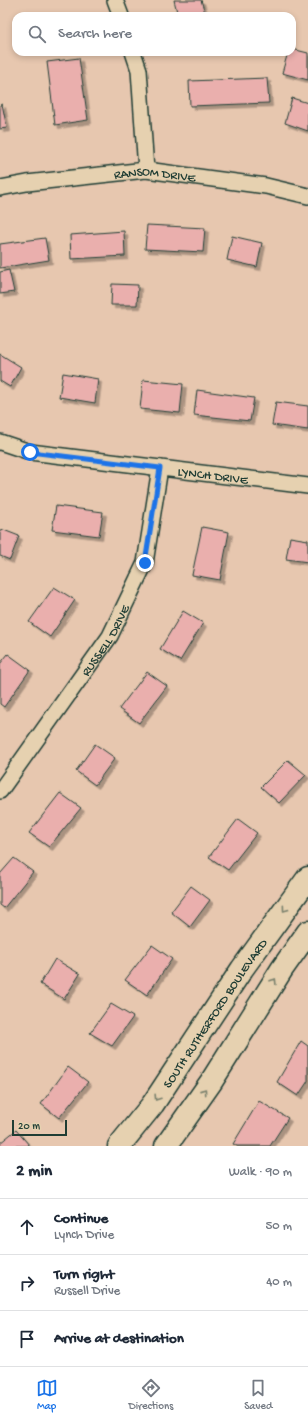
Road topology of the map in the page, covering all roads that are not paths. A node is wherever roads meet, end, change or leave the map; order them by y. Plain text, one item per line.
1 (115, 0) edge
2 (120, 12) edge
3 (134, 56) edge
4 (146, 170) junction
5 (0, 188) edge
6 (308, 196) edge
7 (0, 442) edge
8 (160, 468) junction
9 (308, 486) edge
10 (1, 788) edge
11 (308, 878) edge
12 (308, 932) edge
13 (120, 1146) edge
14 (166, 1146) edge

1 - 2 street
3 - 4 street
4 - 5 street, RANSOM DRIVE
4 - 6 street, RANSOM DRIVE
7 - 8 street, LYNCH DRIVE
8 - 9 street, LYNCH DRIVE
8 - 10 street, RUSSELL DRIVE
11 -> 13 highway, SOUTH RUTHERFORD BOULEVARD
14 -> 12 highway

